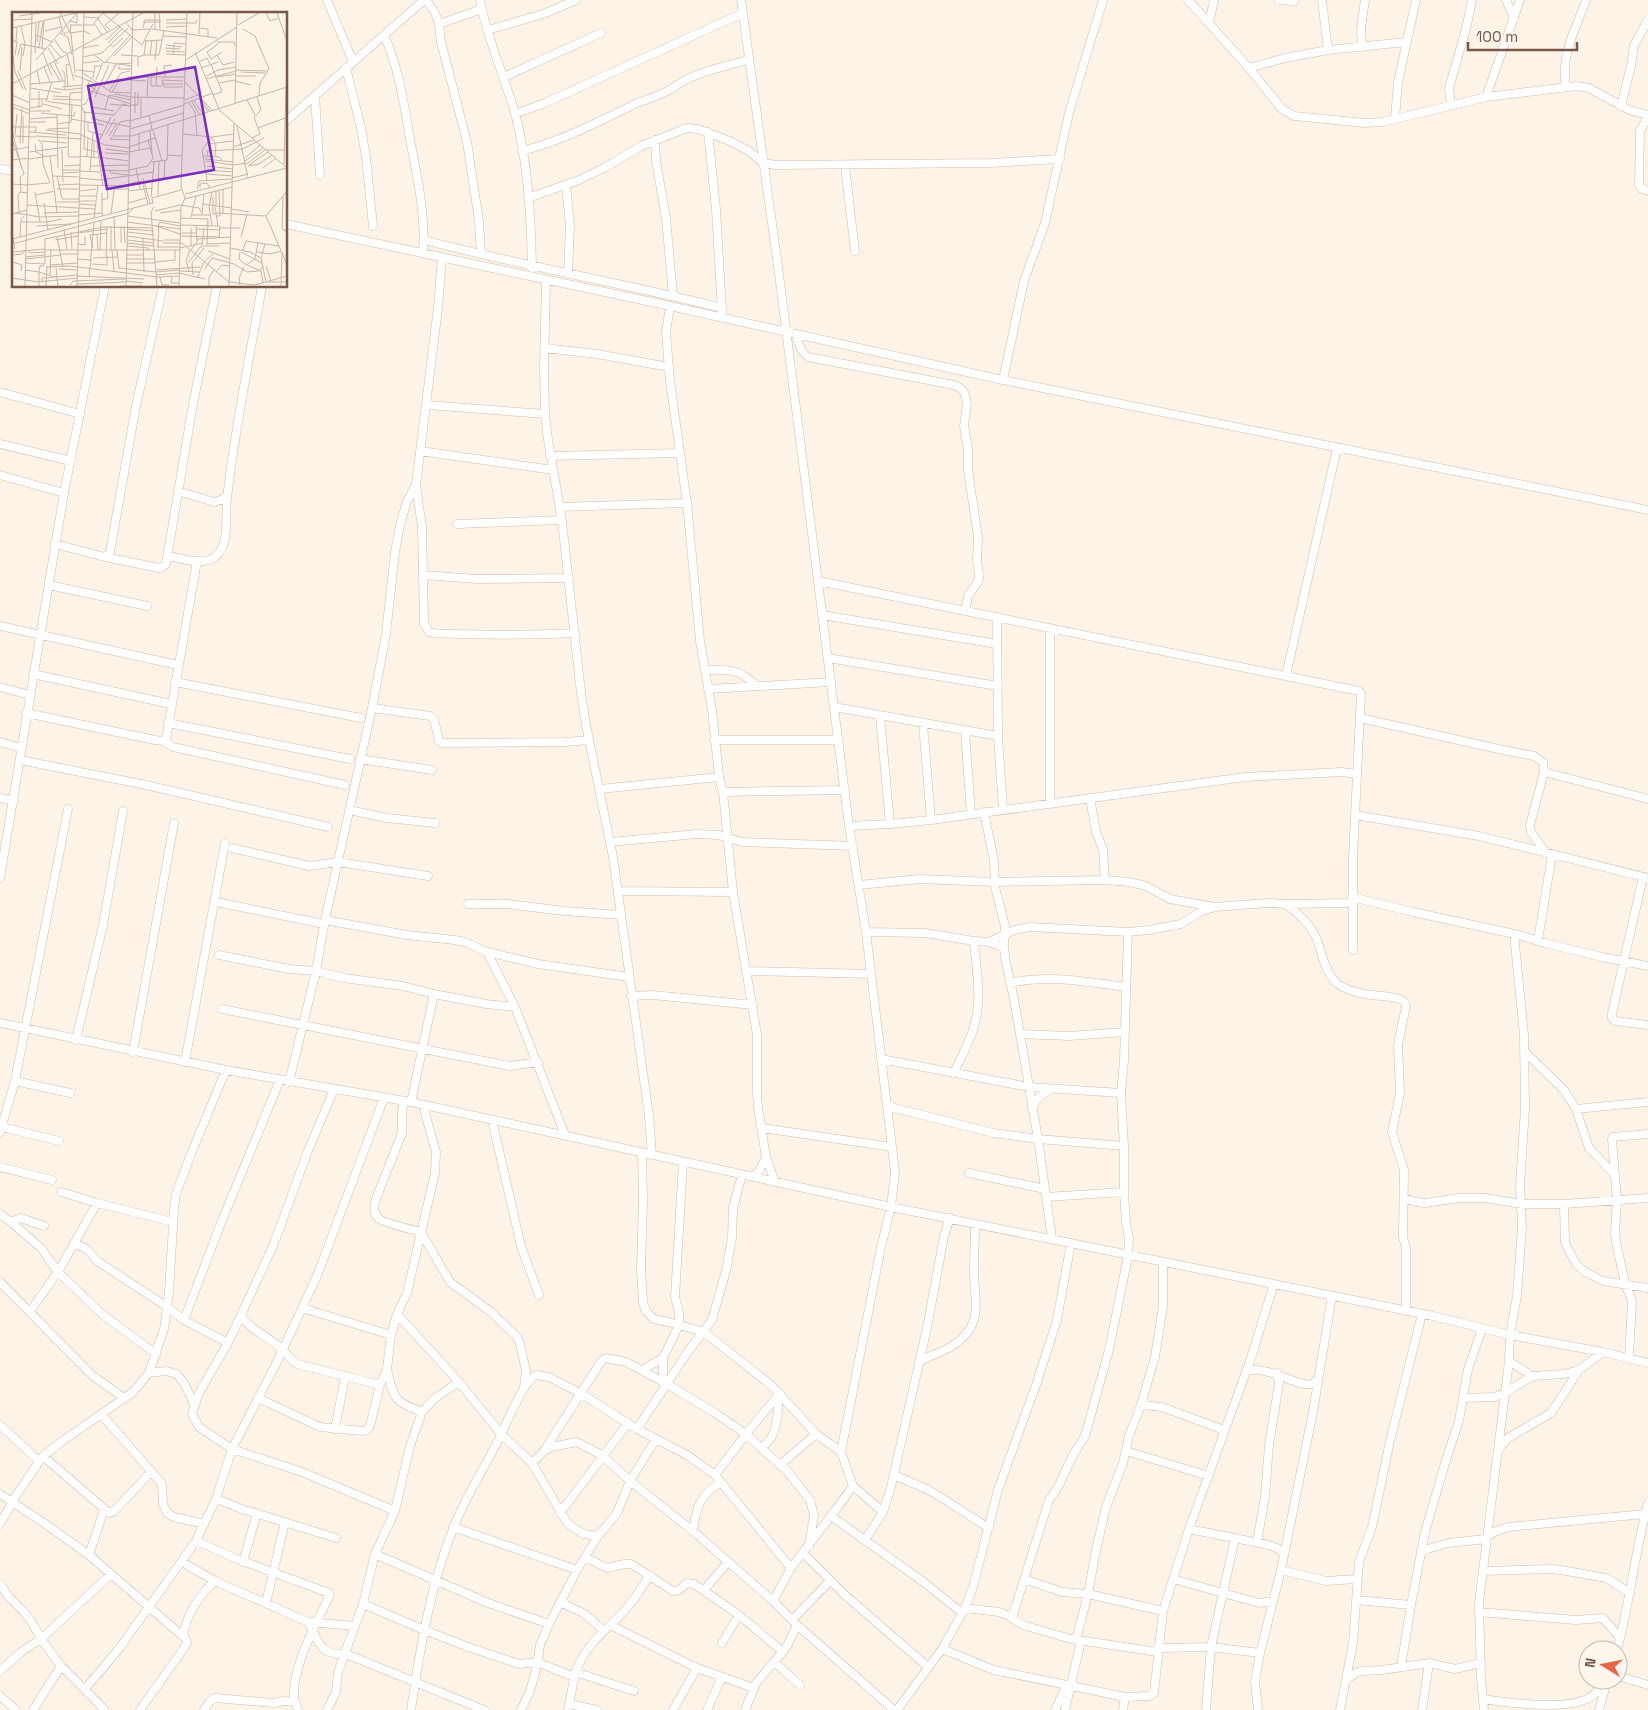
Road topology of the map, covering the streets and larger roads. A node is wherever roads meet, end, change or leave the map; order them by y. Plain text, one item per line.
1 (328, 0) edge
2 (425, 0) edge
3 (576, 0) edge
4 (741, 0) edge
5 (1103, 0) edge
6 (1188, 0) edge
7 (1214, 0) edge
8 (1279, 0) edge
9 (1322, 0) edge
10 (1365, 0) edge
11 (1416, 0) edge
12 (1472, 0) edge
13 (1506, 0) edge
14 (1520, 0) edge
15 (1586, 0) edge
16 (1294, 1) edge
17 (481, 2) edge
18 (743, 14) junction
19 (1514, 18) junction
20 (1648, 20) edge
21 (1209, 23) junction
22 (439, 24) junction
23 (488, 30) junction
24 (601, 33) dead end
25 (384, 35) junction
26 (1406, 42) junction
27 (1362, 47) junction
28 (1328, 50) junction
29 (750, 60) junction
30 (349, 65) junction
31 (1250, 68) junction
32 (504, 77) junction
33 (1566, 86) junction
34 (315, 96) junction
35 (1486, 97) junction
36 (1451, 105) junction
37 (1621, 106) junction
38 (515, 114) junction
39 (1648, 116) edge
40 (1395, 118) junction
41 (288, 119) edge
42 (708, 132) junction
43 (655, 140) junction
44 (522, 151) junction
45 (1060, 159) junction
46 (763, 163) junction
47 (845, 166) junction
48 (320, 175) dead end
49 (566, 185) junction
50 (1648, 191) edge
51 (528, 198) junction
52 (288, 224) edge
53 (373, 226) dead end
54 (424, 240) junction
55 (855, 251) dead end
56 (423, 253) junction
57 (481, 253) junction
58 (442, 257) junction
59 (532, 265) junction
60 (568, 274) junction
61 (532, 277) junction
62 (546, 280) junction
63 (105, 288) edge
64 (163, 288) edge
65 (217, 288) edge
66 (262, 288) edge
67 (673, 296) junction
68 (670, 306) junction
69 (722, 308) junction
70 (722, 318) junction
71 (785, 333) junction
72 (795, 335) junction
73 (544, 348) junction
74 (669, 367) junction
75 (1003, 380) junction
76 (0, 392) edge
77 (427, 405) junction
78 (80, 414) junction
79 (545, 414) junction
80 (0, 444) edge
81 (1337, 448) junction
82 (420, 451) junction
83 (679, 453) junction
84 (550, 456) junction
85 (70, 462) junction
86 (553, 470) junction
87 (0, 475) edge
88 (416, 485) junction
89 (178, 491) junction
90 (64, 493) junction
91 (227, 494) junction
92 (687, 503) junction
93 (560, 507) junction
94 (1648, 510) edge
95 (562, 520) junction
96 (457, 524) dead end
97 (55, 544) junction
98 (105, 556) junction
99 (168, 556) junction
100 (197, 561) junction
101 (423, 575) junction
102 (569, 578) junction
103 (818, 581) junction
104 (49, 585) junction
105 (146, 606) dead end
106 (965, 611) junction
107 (822, 615) junction
108 (997, 617) junction
109 (0, 626) edge
110 (1050, 628) junction
111 (575, 633) junction
112 (41, 635) junction
113 (998, 644) junction
114 (828, 658) junction
115 (178, 665) junction
116 (705, 670) junction
117 (33, 674) junction
118 (1286, 676) junction
119 (175, 682) junction
120 (831, 682) junction
121 (0, 686) edge
122 (757, 686) junction
123 (998, 686) junction
124 (708, 689) junction
125 (30, 695) junction
126 (171, 704) junction
127 (834, 707) junction
128 (372, 708) junction
129 (26, 713) junction
130 (880, 716) junction
131 (361, 718) dead end
132 (1360, 718) junction
133 (168, 723) junction
134 (923, 724) junction
135 (965, 731) junction
136 (998, 736) junction
137 (589, 740) junction
138 (714, 740) junction
139 (839, 740) junction
140 (163, 741) junction
141 (0, 742) edge
142 (22, 748) junction
143 (350, 759) dead end
144 (360, 759) junction
145 (20, 760) junction
146 (432, 770) dead end
147 (1544, 772) junction
148 (1356, 774) junction
149 (719, 777) junction
150 (345, 785) dead end
151 (600, 789) junction
152 (845, 790) junction
153 (723, 792) junction
154 (0, 798) edge
155 (1090, 798) junction
156 (1648, 799) edge
157 (14, 801) junction
158 (1050, 803) junction
159 (68, 809) dead end
160 (1003, 809) junction
161 (349, 810) junction
162 (123, 811) dead end
163 (984, 812) junction
164 (971, 814) junction
165 (1355, 815) junction
166 (931, 820) junction
167 (174, 823) dead end
168 (435, 823) dead end
169 (890, 824) junction
170 (849, 826) junction
171 (328, 827) dead end
172 (727, 837) junction
173 (610, 842) junction
174 (225, 843) dead end
175 (853, 846) junction
176 (232, 848) dead end
177 (2, 851) edge
178 (1549, 854) junction
179 (338, 862) junction
180 (428, 876) dead end
181 (0, 877) edge
182 (1646, 878) edge
183 (1105, 880) junction
184 (994, 882) junction
185 (859, 885) junction
186 (618, 891) junction
187 (733, 892) junction
188 (1352, 900) junction
189 (221, 903) dead end
190 (468, 904) dead end
191 (1286, 904) junction
192 (1214, 907) junction
193 (621, 915) junction
194 (325, 922) junction
195 (866, 932) junction
196 (1128, 932) junction
197 (1514, 934) junction
198 (1005, 935) junction
199 (1538, 940) junction
200 (974, 941) junction
201 (989, 942) junction
202 (1004, 948) junction
203 (1353, 950) dead end
204 (487, 952) junction
205 (218, 955) dead end
206 (1624, 962) junction
207 (1648, 966) edge
208 (316, 971) junction
209 (747, 971) junction
210 (871, 974) junction
211 (629, 977) junction
212 (1010, 983) junction
213 (1126, 987) junction
214 (434, 994) junction
215 (631, 996) junction
216 (753, 1005) junction
217 (515, 1007) junction
218 (222, 1009) dead end
219 (0, 1024) edge
220 (303, 1024) junction
221 (1648, 1026) edge
222 (24, 1029) junction
223 (1124, 1032) junction
224 (1020, 1034) junction
225 (76, 1040) junction
226 (422, 1048) junction
227 (1524, 1050) junction
228 (133, 1052) junction
229 (881, 1059) junction
230 (185, 1062) junction
231 (538, 1062) junction
232 (226, 1070) junction
233 (954, 1073) junction
234 (280, 1080) junction
235 (15, 1081) junction
236 (290, 1082) junction
237 (1029, 1087) junction
238 (334, 1089) junction
239 (1052, 1089) junction
240 (70, 1093) dead end
241 (1121, 1093) junction
242 (384, 1098) junction
243 (408, 1102) junction
244 (1648, 1102) edge
245 (423, 1105) junction
246 (887, 1106) junction
247 (1032, 1108) junction
248 (1576, 1109) junction
249 (492, 1120) junction
250 (762, 1128) junction
251 (1, 1129) edge
252 (1648, 1134) edge
253 (565, 1136) junction
254 (1038, 1139) junction
255 (59, 1141) dead end
256 (1124, 1146) junction
257 (892, 1147) junction
258 (642, 1153) junction
259 (652, 1155) junction
260 (766, 1157) junction
261 (683, 1162) junction
262 (0, 1167) edge
263 (969, 1173) dead end
264 (742, 1175) junction
265 (1615, 1175) junction
266 (753, 1177) junction
267 (52, 1180) dead end
268 (774, 1182) junction
269 (1045, 1189) junction
270 (61, 1192) dead end
271 (1124, 1192) junction
272 (1046, 1197) junction
273 (1404, 1198) junction
274 (1648, 1198) edge
275 (1616, 1200) junction
276 (97, 1203) junction
277 (1522, 1204) junction
278 (1564, 1204) junction
279 (891, 1207) junction
280 (0, 1214) edge
281 (950, 1218) junction
282 (11, 1222) junction
283 (173, 1222) junction
284 (975, 1224) junction
285 (44, 1226) dead end
286 (421, 1232) junction
287 (1052, 1239) junction
288 (75, 1243) junction
289 (1071, 1243) junction
290 (1128, 1256) junction
291 (1164, 1262) junction
292 (58, 1272) junction
293 (0, 1282) edge
294 (1624, 1283) junction
295 (1274, 1284) junction
296 (1648, 1288) edge
297 (539, 1295) dead end
298 (1332, 1296) junction
299 (166, 1306) junction
300 (302, 1308) junction
301 (30, 1311) junction
302 (1406, 1311) junction
303 (398, 1314) junction
304 (1422, 1314) junction
305 (241, 1316) junction
306 (184, 1320) junction
307 (679, 1325) junction
308 (1482, 1328) junction
309 (704, 1332) junction
310 (391, 1335) junction
311 (1510, 1335) junction
312 (228, 1343) junction
313 (283, 1350) junction
314 (922, 1352) junction
315 (1603, 1352) junction
316 (156, 1354) junction
317 (931, 1355) junction
318 (663, 1358) junction
319 (1629, 1358) junction
320 (1250, 1360) junction
321 (1509, 1361) junction
322 (919, 1362) junction
323 (1648, 1363) edge
324 (1256, 1368) junction
325 (387, 1369) junction
326 (642, 1370) junction
327 (1579, 1370) junction
328 (1246, 1371) junction
329 (149, 1373) junction
330 (1277, 1373) junction
331 (1532, 1376) junction
332 (345, 1377) junction
333 (1288, 1378) junction
334 (1317, 1380) junction
335 (459, 1382) junction
336 (665, 1383) junction
337 (1279, 1383) junction
338 (380, 1385) junction
339 (524, 1389) junction
340 (580, 1393) junction
341 (1504, 1393) junction
342 (778, 1395) junction
343 (124, 1398) junction
344 (258, 1398) junction
345 (1463, 1398) junction
346 (194, 1404) junction
347 (1141, 1405) junction
348 (422, 1412) junction
349 (101, 1414) junction
350 (628, 1423) junction
351 (0, 1425) edge
352 (335, 1429) junction
353 (637, 1429) junction
354 (1224, 1430) junction
355 (501, 1434) junction
356 (746, 1434) junction
357 (816, 1434) junction
358 (656, 1439) junction
359 (762, 1448) junction
360 (232, 1449) junction
361 (1498, 1450) junction
362 (544, 1451) junction
363 (1126, 1451) junction
364 (841, 1452) junction
365 (603, 1456) junction
366 (41, 1459) junction
367 (532, 1462) junction
368 (780, 1466) junction
369 (151, 1472) junction
370 (894, 1475) junction
371 (1209, 1476) junction
372 (717, 1479) junction
373 (630, 1481) junction
374 (852, 1486) junction
375 (0, 1494) edge
376 (216, 1499) junction
377 (12, 1503) junction
378 (1648, 1503) edge
379 (104, 1510) junction
380 (395, 1511) junction
381 (882, 1512) junction
382 (257, 1513) junction
383 (560, 1513) junction
384 (814, 1515) junction
385 (1647, 1515) edge
386 (832, 1516) junction
387 (285, 1522) junction
388 (826, 1523) junction
389 (0, 1524) edge
390 (204, 1524) junction
391 (453, 1527) junction
392 (989, 1528) junction
393 (1189, 1529) junction
394 (693, 1531) junction
395 (584, 1534) junction
396 (598, 1536) junction
397 (336, 1538) dead end
398 (1235, 1538) junction
399 (1486, 1539) junction
400 (196, 1540) junction
401 (865, 1540) junction
402 (1257, 1543) junction
403 (809, 1546) junction
404 (591, 1548) junction
405 (1421, 1551) junction
406 (803, 1553) junction
407 (375, 1554) junction
408 (1284, 1554) junction
409 (89, 1555) junction
410 (585, 1557) junction
411 (182, 1562) junction
412 (243, 1562) junction
413 (728, 1562) junction
414 (812, 1563) junction
415 (793, 1566) junction
416 (577, 1570) junction
417 (1281, 1570) junction
418 (1483, 1571) junction
419 (272, 1572) junction
420 (111, 1574) junction
421 (650, 1575) junction
422 (436, 1579) junction
423 (1024, 1579) junction
424 (1174, 1579) junction
425 (1356, 1579) junction
426 (215, 1581) junction
427 (830, 1581) junction
428 (0, 1584) edge
429 (704, 1590) junction
430 (1222, 1593) junction
431 (1630, 1593) junction
432 (1088, 1594) junction
433 (1356, 1600) junction
434 (773, 1601) junction
435 (1273, 1601) junction
436 (266, 1602) junction
437 (560, 1602) junction
438 (363, 1604) junction
439 (1411, 1605) junction
440 (148, 1606) junction
441 (964, 1611) junction
442 (1163, 1611) junction
443 (1479, 1612) junction
444 (739, 1615) junction
445 (1012, 1618) junction
446 (308, 1622) junction
447 (316, 1623) junction
448 (794, 1623) junction
449 (549, 1624) junction
450 (355, 1626) junction
451 (607, 1628) junction
452 (424, 1630) junction
453 (313, 1631) junction
454 (183, 1636) junction
455 (1620, 1638) joint
456 (41, 1639) junction
457 (1078, 1640) junction
458 (722, 1643) dead end
459 (1211, 1647) junction
460 (942, 1649) junction
461 (1158, 1650) junction
462 (783, 1652) junction
463 (1260, 1653) junction
464 (346, 1654) junction
465 (537, 1662) junction
466 (774, 1662) junction
467 (1429, 1663) junction
468 (1481, 1663) junction
469 (61, 1666) junction
470 (1401, 1667) junction
471 (697, 1668) junction
472 (928, 1668) junction
473 (0, 1671) edge
474 (574, 1675) junction
475 (722, 1677) junction
476 (1628, 1679) edge
477 (1346, 1680) junction
478 (416, 1681) junction
479 (800, 1685) dead end
480 (1070, 1685) junction
481 (1648, 1685) edge
482 (754, 1688) junction
483 (85, 1690) junction
484 (634, 1690) dead end
485 (1600, 1690) edge
486 (1604, 1690) edge
487 (0, 1696) edge
488 (1125, 1697) junction
489 (1483, 1699) junction
490 (296, 1702) edge
491 (95, 1706) edge
492 (569, 1707) edge
493 (16, 1710) edge
494 (34, 1710) edge
495 (105, 1710) edge
496 (140, 1710) edge
497 (204, 1710) edge
498 (327, 1710) edge
499 (411, 1710) edge
500 (484, 1710) edge
501 (521, 1710) edge
502 (597, 1710) edge
503 (673, 1710) edge
504 (708, 1710) edge
505 (747, 1710) edge
506 (896, 1710) edge
507 (1055, 1710) edge
508 (1065, 1710) edge
509 (1123, 1710) edge
510 (1206, 1710) edge
511 (1258, 1710) edge
512 (1340, 1710) edge
513 (1422, 1710) edge
514 (1484, 1710) edge
515 (1599, 1710) edge

1 - 30 street
2 - 22 street
2 - 25 street
3 - 23 street
4 - 18 street
5 - 45 street
6 - 21 street
7 - 21 street
8 - 16 street
9 - 28 street
10 - 27 street
11 - 26 street
12 - 36 street
13 - 19 street
14 - 19 street
15 - 33 street
17 - 22 street
17 - 23 street
18 - 29 street
18 - 38 street
19 - 35 street
20 - 37 street
21 - 31 street
22 - 57 street
23 - 32 street
24 - 32 street
25 - 30 street
25 - 54 street
26 - 27 street
26 - 40 street
27 - 28 street
28 - 31 street
29 - 44 street
29 - 46 street
30 - 34 street
30 - 53 street
31 - 40 street
32 - 38 street
33 - 35 street
33 - 37 street
34 - 41 street
34 - 48 street
35 - 36 street
36 - 40 street
37 - 39 street
38 - 44 street
39 - 50 street
42 - 43 street
42 - 46 street
42 - 69 street
43 - 49 street
43 - 67 street
44 - 51 street
45 - 47 street
45 - 75 street
46 - 47 street
46 - 71 street
47 - 55 street
49 - 51 street
49 - 60 street
51 - 59 street
52 - 56 street
54 - 56 street
54 - 57 street
56 - 58 street
57 - 59 street
58 - 61 street
58 - 77 street
59 - 60 street
59 - 61 street
60 - 67 street
61 - 62 street
62 - 68 street
62 - 73 street
63 - 78 street
64 - 98 street
65 - 89 street
66 - 91 street
67 - 69 street
68 - 70 street
68 - 74 street
69 - 70 street
70 - 71 street
71 - 72 street
71 - 103 street
72 - 75 street
72 - 106 street
73 - 74 street
73 - 79 street
74 - 83 street
75 - 81 street
76 - 78 street
77 - 79 street
77 - 82 street
78 - 85 street
79 - 84 street
80 - 85 street
81 - 94 street
81 - 118 street
82 - 86 street
82 - 88 street
83 - 84 street
83 - 92 street
84 - 86 street
85 - 90 street
86 - 93 street
87 - 90 street
88 - 101 street
88 - 128 street
89 - 91 street
89 - 99 street
90 - 97 street
91 - 100 street
92 - 93 street
92 - 116 street
93 - 95 street
95 - 96 street
95 - 102 street
97 - 98 street
97 - 104 street
98 - 99 street
99 - 100 street
100 - 115 street
101 - 102 street
101 - 111 street
102 - 111 street
103 - 106 street
103 - 107 street
104 - 105 street
104 - 112 street
106 - 108 street
107 - 113 street
107 - 114 street
108 - 110 street
108 - 113 street
109 - 112 street
110 - 118 street
110 - 158 street
111 - 137 street
112 - 115 street
112 - 117 street
113 - 123 street
114 - 120 street
114 - 123 street
115 - 119 street
116 - 122 street
116 - 124 street
117 - 125 street
117 - 126 street
118 - 132 street
119 - 126 street
119 - 131 street
120 - 122 street
120 - 127 street
121 - 125 street
122 - 124 street
123 - 136 street
124 - 138 street
125 - 129 street
126 - 133 street
127 - 130 street
127 - 139 street
128 - 137 street
128 - 144 street
129 - 140 street
129 - 142 street
130 - 134 street
130 - 169 street
132 - 147 street
132 - 148 street
133 - 140 street
133 - 143 street
134 - 135 street
134 - 166 street
135 - 136 street
135 - 164 street
136 - 160 street
137 - 151 street
138 - 139 street
138 - 149 street
139 - 152 street
140 - 150 street
141 - 142 street
142 - 145 street
144 - 146 street
144 - 161 street
145 - 157 street
145 - 171 street
147 - 156 street
147 - 178 street
148 - 155 street
148 - 165 street
149 - 151 street
149 - 153 street
151 - 173 street
152 - 153 street
152 - 170 street
153 - 172 street
154 - 157 street
155 - 158 street
155 - 183 street
157 - 177 street
158 - 160 street
159 - 222 street
160 - 163 street
161 - 168 street
161 - 179 street
162 - 225 street
163 - 164 street
163 - 184 street
164 - 166 street
165 - 178 street
165 - 188 street
166 - 169 street
167 - 228 street
169 - 170 street
170 - 175 street
172 - 173 street
172 - 175 street
172 - 187 street
173 - 186 street
174 - 230 street
175 - 185 street
176 - 179 street
177 - 181 street
178 - 182 street
178 - 199 street
179 - 180 street
179 - 194 street
182 - 206 street
183 - 184 street
183 - 192 street
184 - 185 street
184 - 198 street
185 - 195 street
186 - 187 street
186 - 193 street
187 - 209 street
188 - 191 street
188 - 197 street
188 - 203 street
189 - 194 street
190 - 193 street
191 - 192 street
191 - 273 street
192 - 196 street
193 - 211 street
194 - 204 street
194 - 208 street
195 - 200 street
195 - 210 street
196 - 198 street
196 - 213 street
197 - 199 street
197 - 227 street
198 - 201 street
198 - 202 street
199 - 206 street
200 - 201 street
200 - 233 street
201 - 202 street
202 - 212 street
204 - 211 street
204 - 217 street
205 - 208 street
206 - 207 street
206 - 221 street
208 - 214 street
208 - 220 street
209 - 210 street
209 - 216 street
210 - 229 street
211 - 215 street
212 - 213 street
212 - 224 street
213 - 223 street
214 - 217 street
214 - 226 street
215 - 216 street
215 - 259 street
216 - 250 street
217 - 231 street
218 - 220 street
219 - 222 street
220 - 226 street
220 - 236 street
222 - 225 street
222 - 235 street
223 - 224 street
223 - 241 street
224 - 237 street
225 - 228 street
226 - 231 street
226 - 243 street
227 - 248 street
227 - 277 street
228 - 230 street
229 - 233 street
229 - 246 street
230 - 232 street
231 - 253 street
232 - 234 street
232 - 283 street
233 - 237 street
234 - 236 street
234 - 306 street
235 - 240 street
235 - 251 street
236 - 238 street
237 - 239 street
237 - 247 street
238 - 242 street
238 - 305 street
239 - 241 street
239 - 247 street
241 - 256 street
242 - 243 street
242 - 300 street
243 - 245 street
243 - 286 street
244 - 248 street
245 - 249 street
245 - 286 street
246 - 254 street
246 - 257 street
247 - 254 street
248 - 265 street
249 - 253 street
249 - 297 street
250 - 257 street
250 - 260 street
251 - 255 street
252 - 265 street
253 - 258 street
254 - 256 street
254 - 269 street
256 - 271 street
257 - 279 street
258 - 259 street
258 - 307 street
259 - 261 street
260 - 266 street
260 - 268 street
261 - 264 street
261 - 307 street
262 - 267 street
263 - 269 street
264 - 266 street
264 - 309 street
265 - 275 street
266 - 268 street
268 - 279 street
269 - 272 street
270 - 276 street
271 - 272 street
271 - 290 street
272 - 287 street
273 - 277 street
273 - 302 street
274 - 275 street
275 - 278 street
275 - 294 street
276 - 283 street
276 - 288 street
277 - 278 street
277 - 311 street
278 - 294 street
279 - 281 street
279 - 364 street
280 - 282 street
281 - 284 street
281 - 314 street
282 - 285 street
282 - 292 street
283 - 299 street
284 - 287 street
284 - 317 street
286 - 303 street
286 - 339 street
287 - 289 street
288 - 292 street
288 - 299 street
289 - 290 street
289 - 392 street
290 - 291 street
290 - 423 street
291 - 295 street
291 - 347 street
292 - 301 street
292 - 316 street
293 - 301 street
294 - 296 street
294 - 319 street
295 - 298 street
295 - 320 street
298 - 302 street
298 - 334 street
299 - 306 street
299 - 316 street
300 - 310 street
300 - 313 street
301 - 343 street
302 - 304 street
303 - 310 street
303 - 335 street
304 - 308 street
304 - 425 street
305 - 312 street
305 - 313 street
306 - 312 street
307 - 309 street
307 - 318 street
308 - 311 street
308 - 345 street
309 - 336 street
309 - 342 street
310 - 325 street
311 - 315 street
311 - 321 street
312 - 346 street
313 - 332 street
313 - 344 street
314 - 317 street
314 - 322 street
315 - 319 street
315 - 327 street
316 - 329 street
317 - 322 street
318 - 326 street
318 - 336 street
319 - 323 street
320 - 324 street
320 - 328 street
321 - 331 street
321 - 341 street
322 - 370 street
324 - 328 street
324 - 330 street
325 - 338 street
325 - 348 street
326 - 336 street
326 - 340 street
327 - 331 street
327 - 361 street
328 - 354 street
329 - 343 street
329 - 346 street
330 - 333 street
330 - 337 street
331 - 341 street
332 - 338 street
332 - 352 street
333 - 334 street
333 - 337 street
334 - 408 street
335 - 348 street
335 - 355 street
336 - 353 street
336 - 356 street
337 - 402 street
338 - 352 street
339 - 340 street
339 - 355 street
340 - 350 street
340 - 362 street
341 - 345 street
341 - 361 street
342 - 356 street
342 - 357 street
342 - 359 street
343 - 349 street
344 - 352 street
344 - 360 street
345 - 405 street
346 - 360 street
347 - 354 street
347 - 363 street
348 - 380 street
349 - 366 street
349 - 369 street
350 - 353 street
350 - 365 street
351 - 366 street
353 - 358 street
354 - 371 street
355 - 367 street
355 - 391 street
356 - 359 street
356 - 372 street
357 - 364 street
357 - 368 street
358 - 372 street
358 - 373 street
359 - 368 street
360 - 376 street
360 - 380 street
361 - 399 street
362 - 365 street
362 - 367 street
363 - 371 street
363 - 432 street
364 - 374 street
365 - 373 street
365 - 383 street
366 - 377 street
366 - 379 street
367 - 383 street
368 - 384 street
369 - 379 street
369 - 390 street
370 - 381 street
370 - 392 street
371 - 393 street
372 - 394 street
372 - 415 street
373 - 394 street
373 - 396 street
374 - 381 street
374 - 386 street
375 - 377 street
376 - 382 street
376 - 390 street
377 - 389 street
377 - 409 street
378 - 385 street
379 - 409 street
380 - 407 street
381 - 401 street
382 - 387 street
382 - 412 street
383 - 395 street
384 - 388 street
384 - 403 street
385 - 399 street
385 - 431 street
386 - 388 street
386 - 401 street
387 - 397 street
387 - 419 street
388 - 403 street
390 - 400 street
391 - 416 street
391 - 422 street
392 - 441 street
393 - 398 street
393 - 424 street
394 - 413 street
395 - 396 street
395 - 404 street
396 - 404 street
398 - 402 street
398 - 430 street
399 - 405 street
399 - 418 street
400 - 411 street
400 - 412 street
401 - 441 street
402 - 408 street
403 - 406 street
404 - 410 street
405 - 439 street
406 - 414 street
406 - 415 street
407 - 422 street
407 - 438 street
408 - 417 street
409 - 420 street
410 - 416 street
410 - 421 street
411 - 426 street
411 - 440 street
412 - 419 street
413 - 429 street
413 - 434 street
414 - 415 street
414 - 427 street
415 - 434 street
416 - 437 street
417 - 425 street
417 - 435 street
418 - 431 street
418 - 443 street
419 - 436 street
419 - 447 street
420 - 440 street
420 - 456 street
421 - 429 street
421 - 451 street
422 - 449 street
422 - 452 street
423 - 432 street
423 - 445 street
424 - 430 street
424 - 442 street
425 - 433 street
426 - 436 street
426 - 454 street
427 - 448 street
427 - 472 street
428 - 456 street
429 - 444 street
430 - 435 street
430 - 459 street
431 - 455 street
432 - 442 street
432 - 457 street
433 - 439 street
433 - 477 street
434 - 448 street
435 - 463 street
436 - 446 street
437 - 449 street
437 - 451 street
438 - 450 street
438 - 452 street
439 - 470 street
440 - 454 street
440 - 483 street
441 - 445 street
441 - 460 street
442 - 461 street
443 - 455 street
443 - 468 street
444 - 458 street
444 - 462 street
445 - 457 street
446 - 447 street
446 - 453 street
447 - 450 street
447 - 453 street
448 - 462 street
448 - 506 street
449 - 465 street
450 - 464 street
451 - 471 street
451 - 474 street
452 - 465 street
452 - 478 street
453 - 464 street
453 - 490 street
454 - 496 street
456 - 469 street
456 - 473 street
457 - 461 street
457 - 480 street
459 - 461 street
459 - 463 street
459 - 510 street
460 - 472 street
460 - 480 street
461 - 488 street
462 - 466 street
463 - 511 street
464 - 478 street
464 - 498 street
465 - 474 street
465 - 501 street
466 - 479 street
466 - 482 street
467 - 468 street
467 - 470 street
467 - 513 street
468 - 489 street
469 - 483 street
469 - 494 street
470 - 477 street
471 - 475 street
471 - 503 street
472 - 506 street
474 - 484 street
474 - 492 street
475 - 482 street
475 - 504 street
476 - 481 street
477 - 512 street
478 - 499 street
478 - 500 street
480 - 488 street
480 - 507 street
480 - 508 street
482 - 505 street
483 - 491 street
485 - 489 street
486 - 515 street
487 - 493 street
488 - 509 street
489 - 514 street
490 - 497 street
491 - 495 street
492 - 502 street

